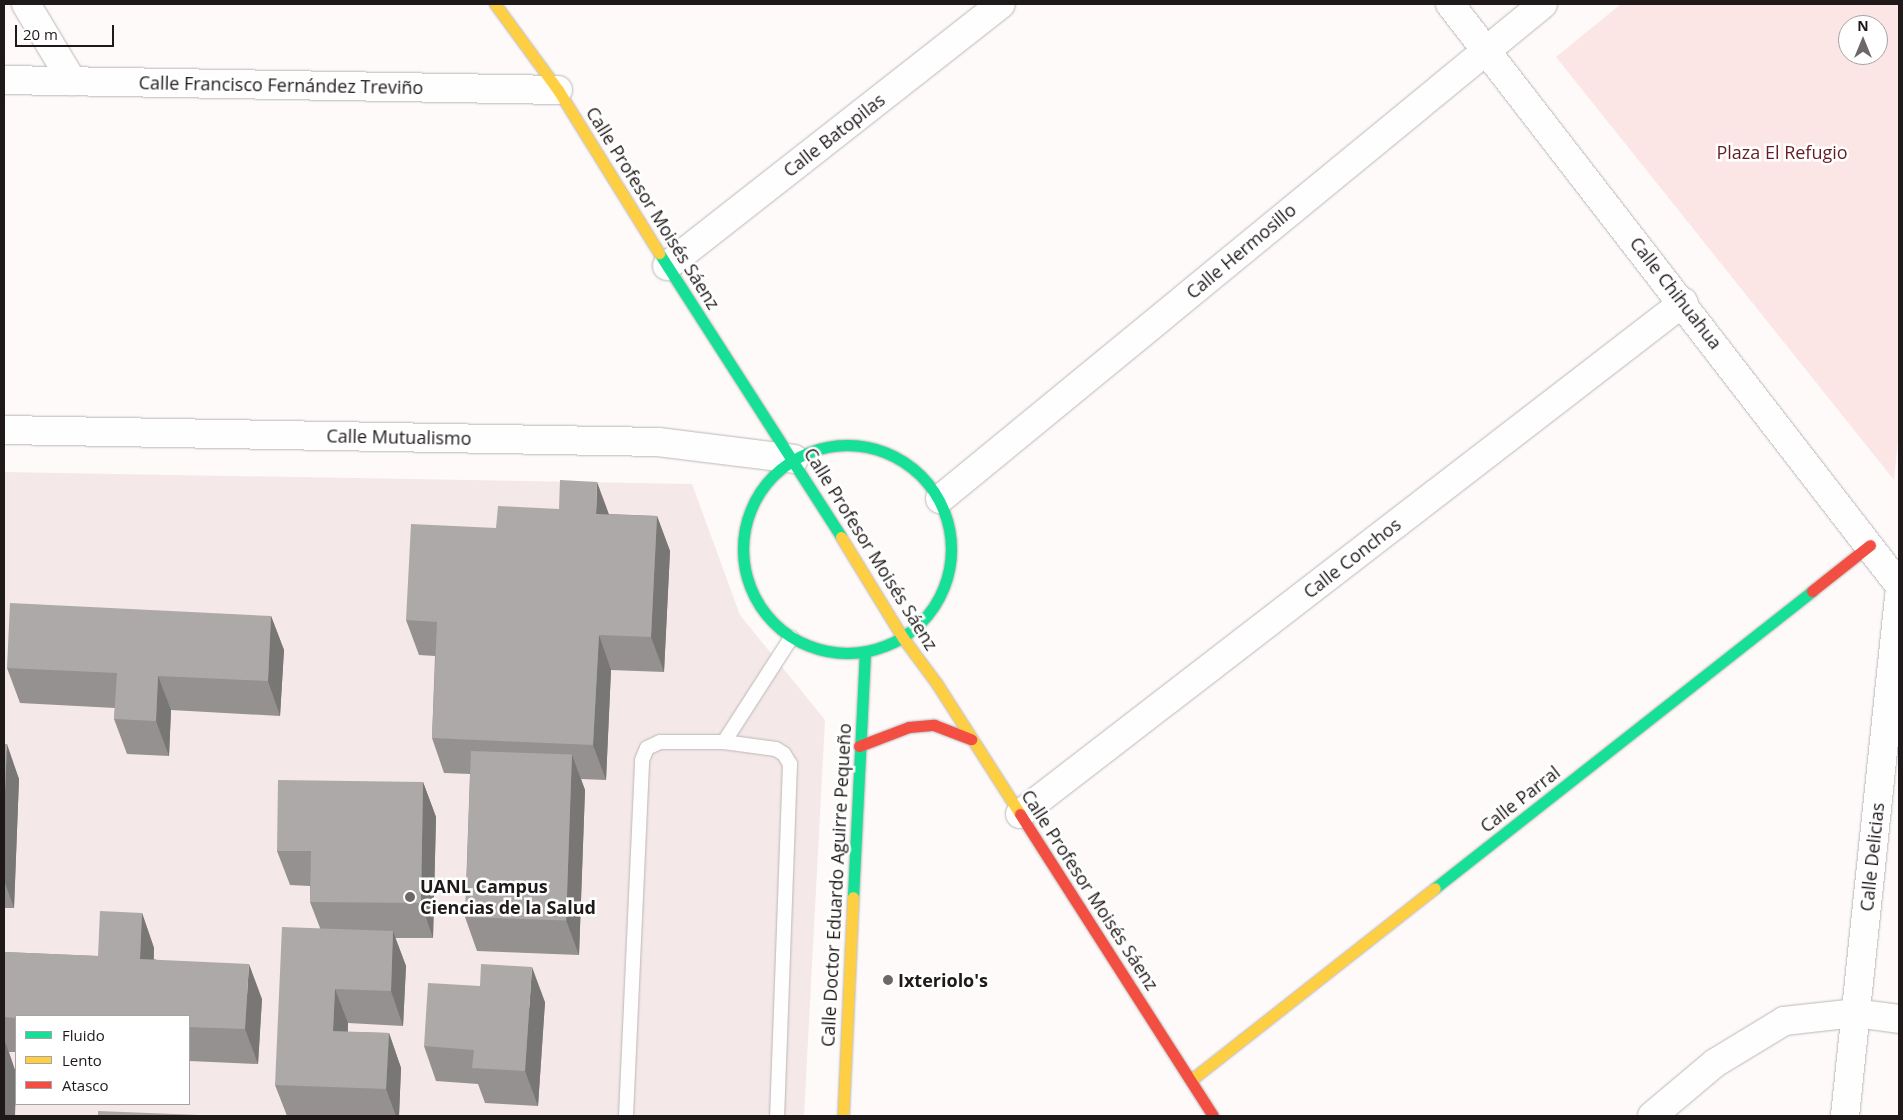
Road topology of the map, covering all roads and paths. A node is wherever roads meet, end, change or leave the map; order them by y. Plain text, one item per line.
1 (26, 4) edge
2 (495, 4) edge
3 (1001, 4) edge
4 (1450, 4) edge
5 (1543, 4) edge
6 (1486, 49) junction
7 (4, 80) edge
8 (72, 81) junction
9 (558, 90) junction
10 (666, 266) junction
11 (1684, 302) junction
12 (4, 430) edge
13 (794, 459) junction
14 (940, 500) junction
15 (1870, 545) junction
16 (1899, 585) edge
17 (1899, 597) edge
18 (791, 638) junction
19 (903, 638) junction
20 (865, 655) junction
21 (971, 739) junction
22 (724, 742) junction
23 (859, 746) junction
24 (1020, 814) junction
25 (1855, 1013) junction
26 (1899, 1019) edge
27 (1191, 1080) junction
28 (626, 1116) edge
29 (777, 1116) edge
30 (843, 1116) edge
31 (1213, 1116) edge
32 (1652, 1116) edge
33 (1845, 1116) edge

1 - 8 street
2 - 9 street, Calle Profesor Moisés Sáenz
3 - 10 street, Calle Batopilas
4 - 6 street, Calle Chihuahua
5 - 6 street, Calle Hermosillo
6 - 11 street, Calle Chihuahua
6 - 14 street, Calle Hermosillo
7 - 8 street, Calle Francisco Fernández Treviño
8 - 9 street, Calle Francisco Fernández Treviño
9 - 10 street, Calle Profesor Moisés Sáenz
10 - 13 street, Calle Profesor Moisés Sáenz
11 - 15 street, Calle Chihuahua
11 - 24 street, Calle Conchos
12 - 13 street, Calle Mutualismo
13 - 14 street
13 - 18 street
13 - 19 street, Calle Profesor Moisés Sáenz
14 - 19 street
15 - 16 street, Calle Chihuahua
15 - 27 street, Calle Parral
17 - 25 street, Calle Delicias
18 - 20 street
18 - 22 lane
19 - 20 street
19 - 21 street, Calle Profesor Moisés Sáenz
20 - 23 street, Calle Doctor Eduardo Aguirre Pequeño
21 - 23 street
21 - 24 street, Calle Profesor Moisés Sáenz
22 - 28 lane
22 - 29 lane
23 - 30 street, Calle Doctor Eduardo Aguirre Pequeño
24 - 27 street, Calle Profesor Moisés Sáenz
25 - 26 street
25 - 32 street
25 - 33 street, Calle Delicias
27 - 31 street, Calle Profesor Moisés Sáenz

